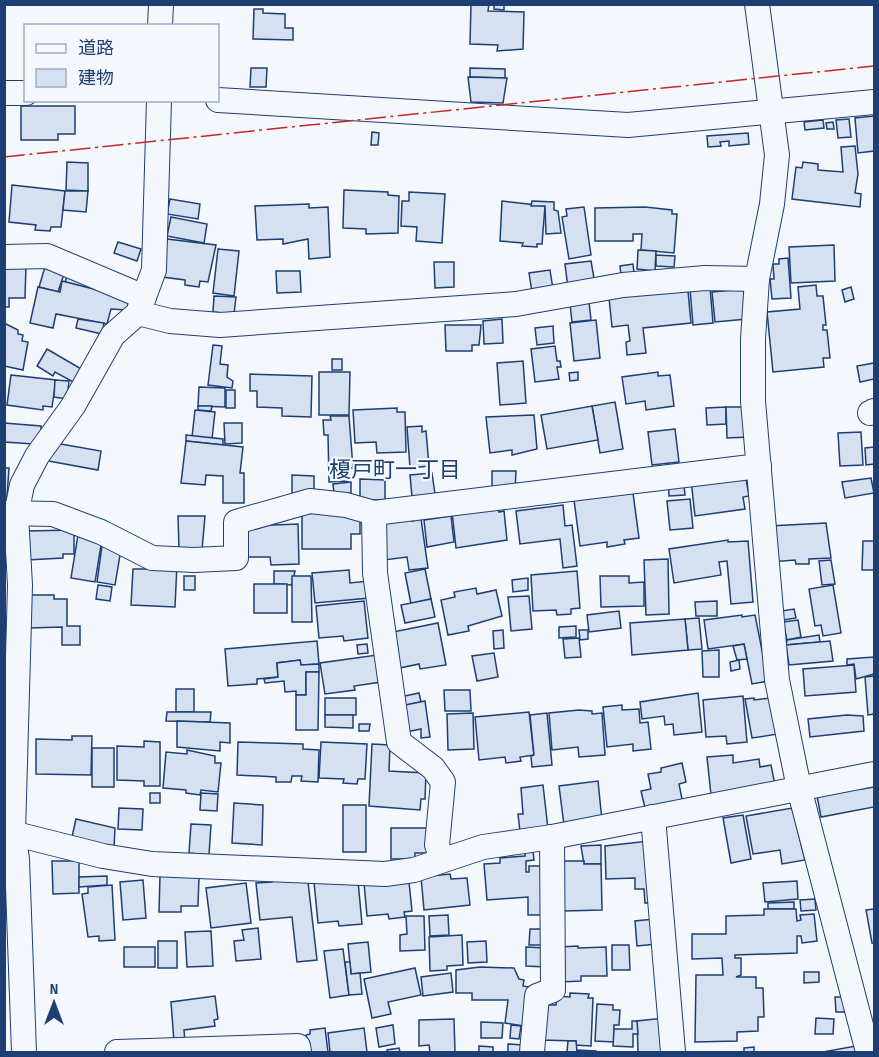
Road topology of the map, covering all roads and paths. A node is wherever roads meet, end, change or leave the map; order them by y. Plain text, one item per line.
1 (161, 4) edge
2 (757, 4) edge
3 (160, 24) edge
4 (4, 93) edge
5 (24, 93) edge
6 (219, 100) edge
7 (159, 102) edge
8 (874, 102) edge
9 (772, 111) junction
10 (4, 257) edge
11 (757, 279) junction
12 (141, 305) junction
13 (759, 466) junction
14 (374, 513) junction
15 (10, 514) edge
16 (874, 774) edge
17 (799, 788) junction
18 (653, 817) junction
19 (9, 832) edge
20 (552, 837) junction
21 (442, 860) junction
22 (24, 1053) edge
23 (117, 1053) edge
24 (298, 1053) edge
25 (532, 1053) edge
26 (673, 1053) edge
27 (868, 1053) edge

1 - 3 street
2 - 9 street
4 - 5 street
6 - 9 street
7 - 12 street
8 - 9 street
9 - 11 street
10 - 12 street
11 - 12 street
11 - 13 street
12 - 15 street
13 - 14 street
13 - 17 street
14 - 15 street
14 - 21 street
15 - 19 street
16 - 17 street
17 - 18 street
17 - 27 street
18 - 20 street
18 - 26 street
19 - 21 street
19 - 22 street
20 - 21 street
20 - 25 street
23 - 24 street

